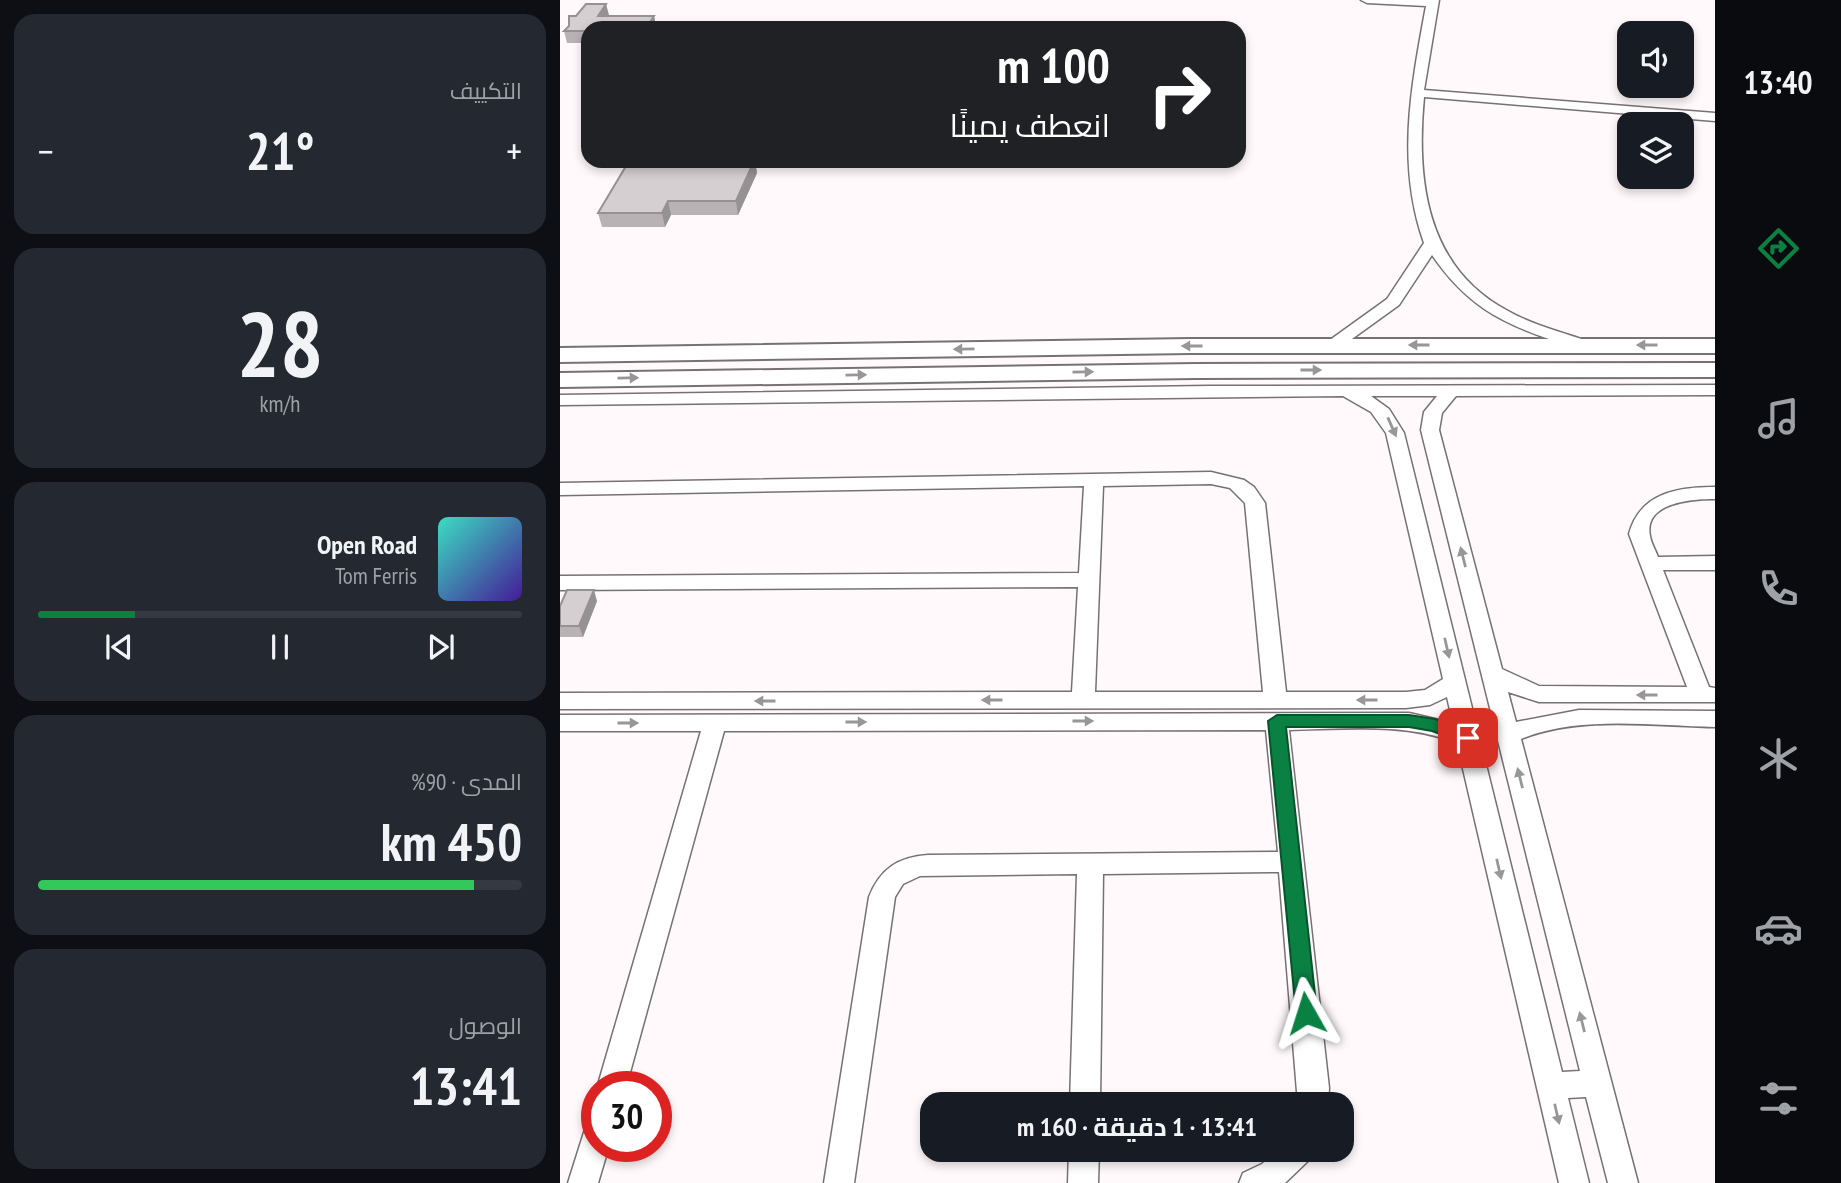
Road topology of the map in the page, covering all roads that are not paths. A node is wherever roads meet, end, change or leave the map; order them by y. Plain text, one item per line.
1 (1367, 0) edge
2 (1433, 2) edge
3 (1417, 93) junction
4 (1715, 117) edge
5 (1430, 246) junction
6 (1332, 345) junction
7 (1581, 345) junction
8 (1715, 346) edge
9 (560, 355) edge
10 (1715, 370) edge
11 (560, 380) edge
12 (1699, 384) edge
13 (1451, 390) junction
14 (1338, 391) junction
15 (560, 400) edge
16 (1094, 480) junction
17 (560, 489) edge
18 (1715, 493) edge
19 (1715, 563) edge
20 (1651, 564) junction
21 (1089, 580) junction
22 (560, 583) edge
23 (1493, 674) junction
24 (1455, 681) junction
25 (1708, 695) edge
26 (1083, 700) junction
27 (560, 701) edge
28 (1276, 710) junction
29 (1407, 710) junction
30 (1715, 719) edge
31 (560, 723) edge
32 (715, 723) junction
33 (1509, 734) junction
34 (1468, 738) junction
35 (1291, 862) junction
36 (1090, 863) junction
37 (616, 1071) edge
38 (1598, 1084) junction
39 (1550, 1085) junction
40 (1085, 1092) edge
41 (1314, 1092) edge
42 (589, 1162) edge
43 (1084, 1162) edge
44 (1286, 1162) edge
45 (583, 1183) edge
46 (839, 1183) edge
47 (1083, 1183) edge
48 (1254, 1183) edge
49 (1574, 1183) edge
50 (1623, 1183) edge

1 - 2 street
2 - 3 street
3 - 4 street
3 - 5 street
5 - 6 street
5 - 7 street
7 -> 6 street
6 -> 9 street
8 -> 7 street
10 - 12 street
11 -> 12 street
12 - 13 street
13 - 14 street
23 -> 13 street
14 - 15 street
14 -> 24 street
16 - 17 street
16 - 21 street
16 - 28 street
18 - 20 street
19 - 20 street
20 - 25 street
21 - 22 street
21 - 26 street
25 -> 23 street
23 - 33 street
24 - 29 street
24 - 34 street
26 -> 27 street
26 - 28 street
28 - 29 street
32 -> 28 street
28 - 35 street
29 - 34 street
30 - 33 street
31 -> 32 street
32 - 37 street
38 -> 33 street
34 -> 39 street
35 - 36 street
35 - 41 street
36 - 40 street
36 - 46 street
38 - 39 street
38 - 50 street
39 -> 49 street
42 - 45 street
43 - 47 street
44 - 48 street

